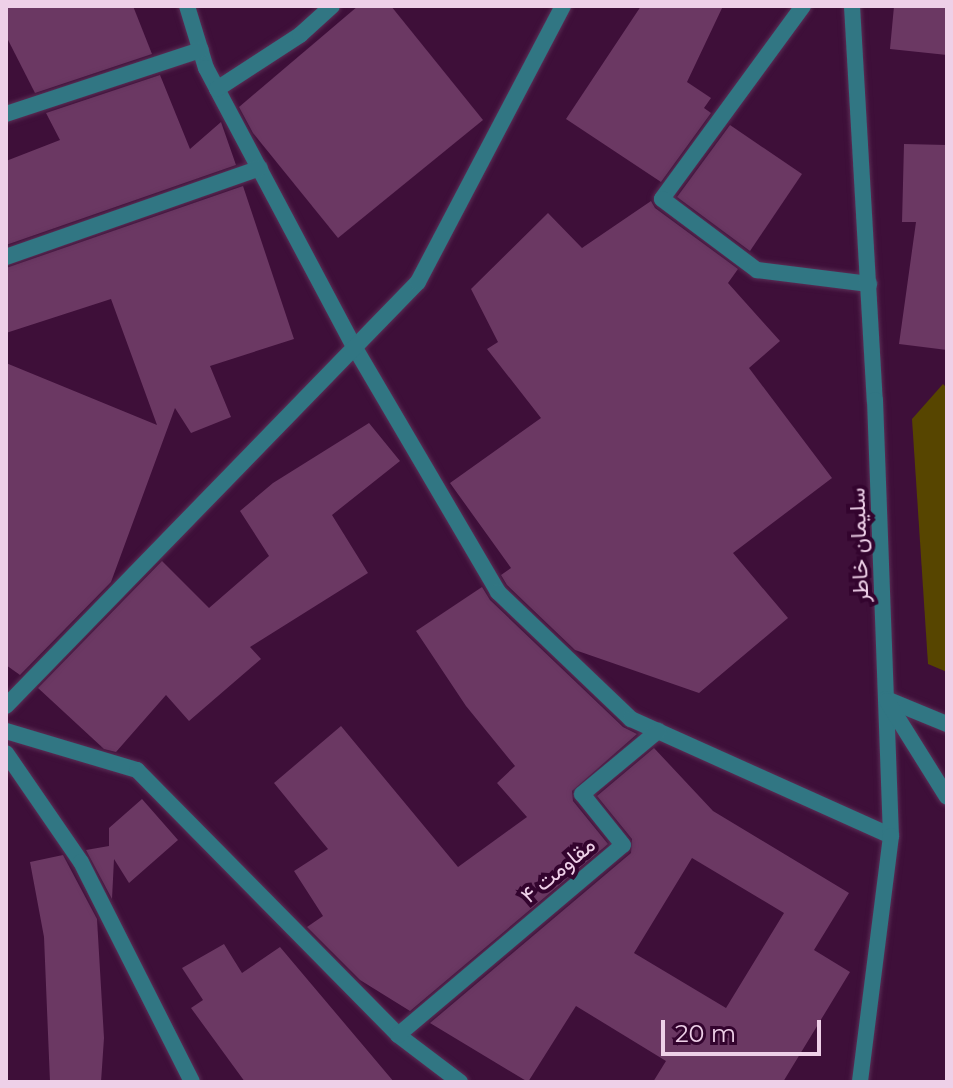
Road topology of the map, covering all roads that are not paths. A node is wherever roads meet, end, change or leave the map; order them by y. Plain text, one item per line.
1 (187, 6) edge
2 (332, 6) edge
3 (563, 6) edge
4 (803, 6) edge
5 (852, 6) edge
6 (201, 50) junction
7 (217, 89) junction
8 (6, 114) edge
9 (260, 168) junction
10 (6, 257) edge
11 (869, 284) junction
12 (355, 348) junction
13 (886, 699) junction
14 (6, 706) edge
15 (947, 724) edge
16 (6, 731) edge
17 (658, 731) junction
18 (6, 753) edge
19 (947, 797) edge
20 (891, 836) junction
21 (398, 1035) junction
22 (192, 1082) edge
23 (460, 1082) edge
24 (860, 1082) edge

1 - 6 street
2 - 7 street
3 - 12 street
4 - 11 street
5 - 11 street, سلیمان خاطر
6 - 7 street
6 - 8 street
7 - 9 street
9 - 10 street
9 - 12 street
11 - 13 street, سلیمان خاطر
12 - 14 street
12 - 17 street
13 - 15 street
13 - 19 street
13 - 20 street, سلیمان خاطر
16 - 21 street
17 - 20 street
17 - 21 street, مقاومت ۴
18 - 22 street
20 - 24 street, سلیمان خاطر
21 - 23 street

